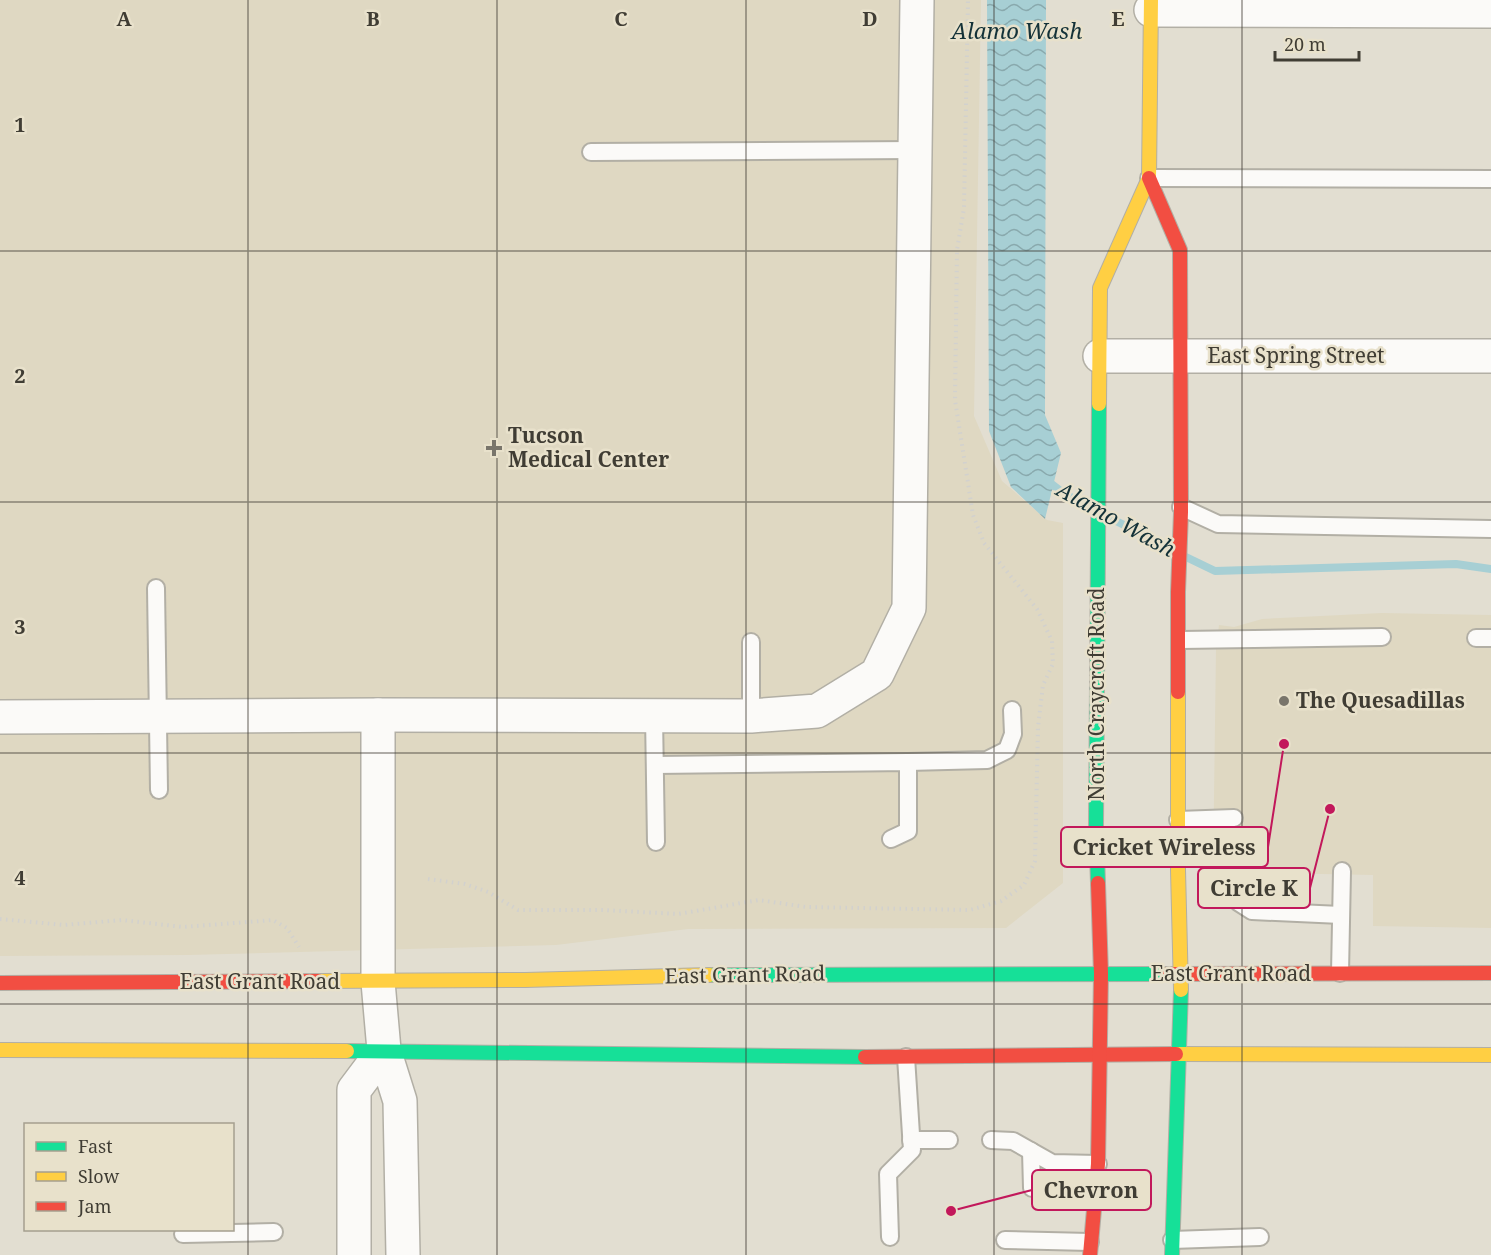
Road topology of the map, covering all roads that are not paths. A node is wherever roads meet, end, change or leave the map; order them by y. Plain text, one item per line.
1 (916, 0) edge
2 (1151, 5) edge
3 (1491, 11) edge
4 (915, 150) junction
5 (591, 152) dead end
6 (1149, 178) junction
7 (1491, 178) edge
8 (1100, 356) junction
9 (1182, 356) junction
10 (1491, 356) edge
11 (1181, 510) junction
12 (1491, 529) edge
13 (156, 588) dead end
14 (1382, 637) dead end
15 (1180, 640) junction
16 (751, 642) dead end
17 (1012, 710) dead end
18 (378, 715) junction
19 (158, 716) junction
20 (654, 716) junction
21 (751, 716) junction
22 (0, 717) edge
23 (908, 762) junction
24 (655, 765) junction
25 (159, 790) dead end
26 (1234, 818) dead end
27 (1178, 820) junction
28 (891, 839) dead end
29 (656, 842) dead end
30 (1236, 866) dead end
31 (1342, 870) dead end
32 (1341, 915) junction
33 (1340, 973) junction
34 (1491, 973) edge
35 (1101, 974) junction
36 (1181, 975) junction
37 (378, 982) junction
38 (0, 983) edge
39 (0, 1050) edge
40 (384, 1050) junction
41 (1491, 1055) edge
42 (1100, 1056) junction
43 (1178, 1056) junction
44 (906, 1057) junction
45 (911, 1140) junction
46 (948, 1140) dead end
47 (991, 1140) dead end
48 (1031, 1151) junction
49 (1098, 1164) junction
50 (1032, 1188) dead end
51 (274, 1232) dead end
52 (183, 1234) dead end
53 (890, 1237) dead end
54 (1260, 1237) dead end
55 (1005, 1240) dead end
56 (1172, 1247) edge
57 (1090, 1248) edge
58 (354, 1255) edge
59 (403, 1255) edge

1 - 4 street
2 - 3 street
2 - 6 main road, North Craycroft Road
4 - 5 lane
4 - 21 street
6 - 7 lane
6 - 8 main road, North Craycroft Road
6 - 9 main road, North Craycroft Road
8 - 9 street, East Spring Street
8 - 35 main road, North Craycroft Road
9 - 10 street, East Spring Street
9 - 11 main road, North Craycroft Road
11 - 12 lane
11 - 15 main road, North Craycroft Road
13 - 19 lane
14 - 15 lane
15 - 27 main road, North Craycroft Road
16 - 21 lane
17 - 23 lane
18 - 19 street
18 - 20 street
18 - 37 street
19 - 22 street
19 - 25 lane
20 - 21 street
20 - 24 lane
23 - 24 lane
23 - 28 lane
24 - 29 lane
26 - 27 lane
27 - 36 main road, North Craycroft Road
30 - 32 lane
31 - 32 lane
32 - 33 lane
33 - 34 main road, East Grant Road
33 - 36 main road, East Grant Road
35 - 36 main road, East Grant Road
35 - 37 main road, East Grant Road
35 - 42 main road, North Craycroft Road
36 - 43 main road, North Craycroft Road
37 - 38 main road, East Grant Road
37 - 40 street
39 - 40 main road
40 - 44 main road
40 - 58 street
40 - 59 street
41 - 43 main road
42 - 43 main road
42 - 44 main road
42 - 49 main road, North Craycroft Road
43 - 56 main road, North Craycroft Road
44 - 45 lane
45 - 46 lane
45 - 53 lane
47 - 48 lane
48 - 49 lane
48 - 50 lane
49 - 57 main road, North Craycroft Road
51 - 52 lane
54 - 56 lane
55 - 57 lane

